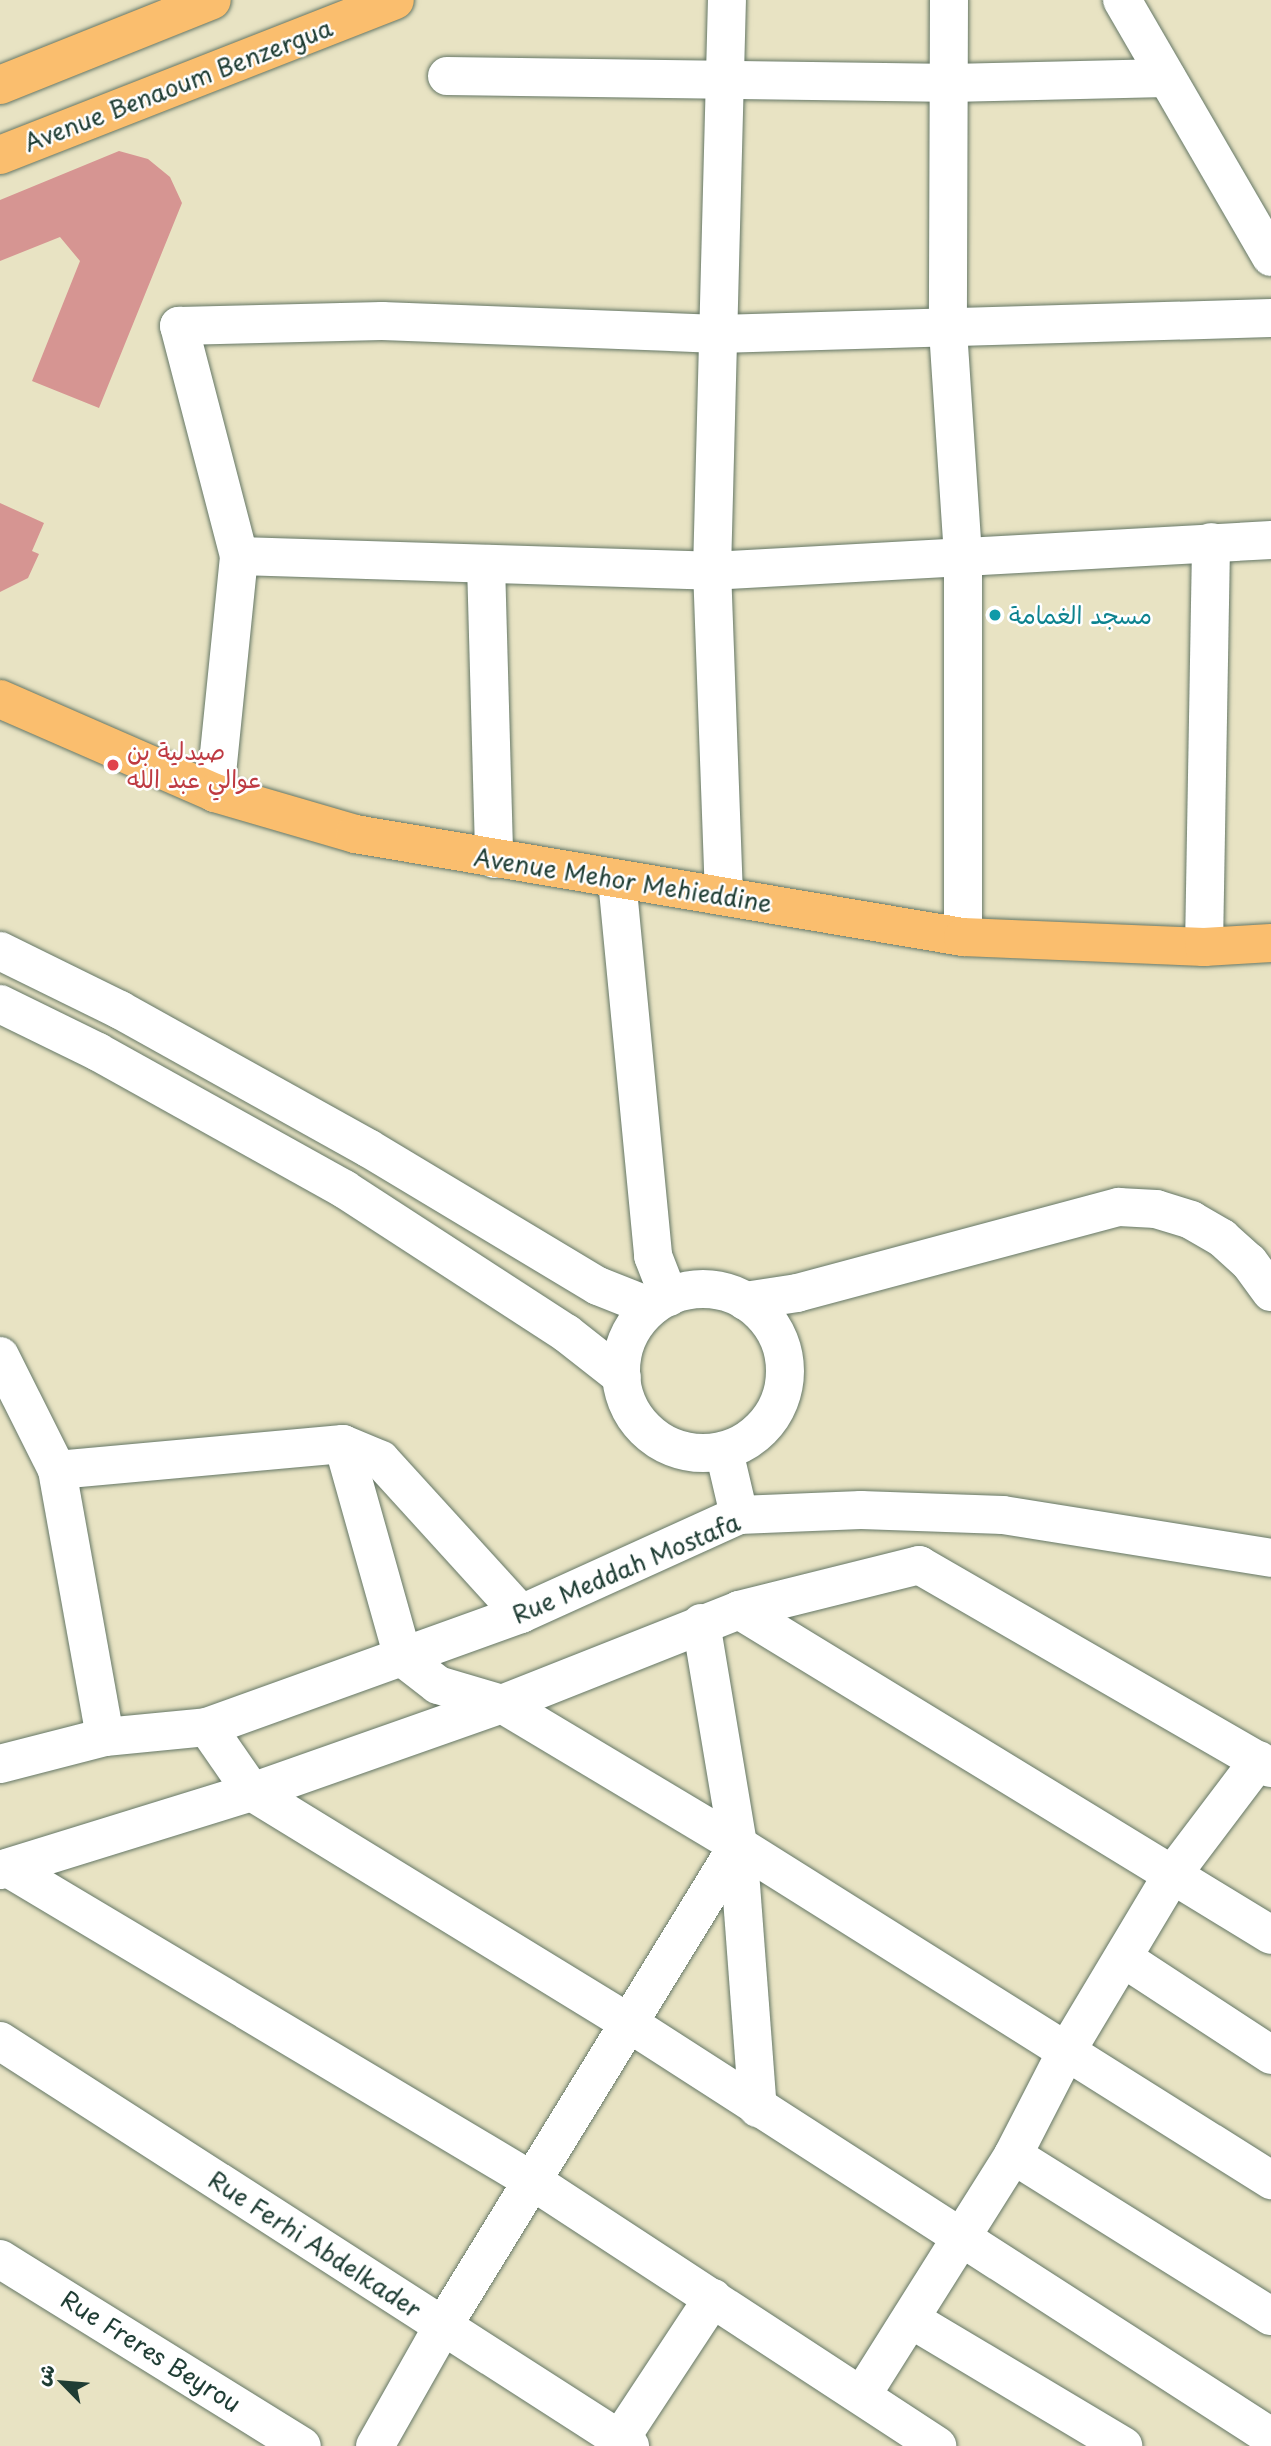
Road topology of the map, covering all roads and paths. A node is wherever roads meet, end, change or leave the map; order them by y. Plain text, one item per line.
1 (212, 0) edge
2 (395, 0) edge
3 (727, 0) edge
4 (949, 0) edge
5 (1122, 0) edge
6 (447, 76) dead end
7 (1167, 78) junction
8 (725, 80) junction
9 (950, 83) junction
10 (0, 85) edge
11 (0, 155) edge
12 (1271, 257) edge
13 (1271, 318) edge
14 (948, 330) junction
15 (718, 334) junction
16 (1271, 540) edge
17 (1211, 542) junction
18 (239, 556) junction
19 (963, 557) junction
20 (486, 564) junction
21 (712, 571) junction
22 (0, 699) edge
23 (215, 793) junction
24 (494, 859) junction
25 (617, 880) junction
26 (724, 896) junction
27 (963, 937) junction
28 (1271, 943) edge
29 (1204, 947) junction
30 (0, 951) edge
31 (0, 1004) edge
32 (1271, 1292) edge
33 (745, 1301) junction
34 (660, 1302) junction
35 (1, 1361) edge
36 (622, 1377) junction
37 (343, 1444) junction
38 (724, 1451) junction
39 (57, 1470) junction
40 (739, 1515) junction
41 (1271, 1558) edge
42 (739, 1610) junction
43 (521, 1614) junction
44 (701, 1623) junction
45 (403, 1658) junction
46 (502, 1704) junction
47 (207, 1727) junction
48 (105, 1737) junction
49 (0, 1764) edge
50 (1265, 1764) edge
51 (252, 1792) junction
52 (738, 1845) junction
53 (4, 1869) edge
54 (1172, 1875) junction
55 (1271, 1935) edge
56 (1123, 1958) junction
57 (630, 2024) junction
58 (0, 2041) edge
59 (1066, 2052) junction
60 (1271, 2054) edge
61 (758, 2108) junction
62 (1013, 2155) junction
63 (1271, 2180) edge
64 (534, 2182) junction
65 (958, 2238) junction
66 (0, 2259) edge
67 (713, 2298) junction
68 (1271, 2316) edge
69 (912, 2320) junction
70 (443, 2326) junction
71 (862, 2395) junction
72 (1271, 2437) edge
73 (625, 2443) edge
74 (302, 2446) edge
75 (375, 2446) edge
76 (937, 2446) edge
77 (1122, 2446) edge

1 - 10 main road
2 - 11 main road, Avenue Benaoum Benzergua
3 - 8 street
4 - 9 street
5 - 7 street
6 - 8 street
7 - 9 street
7 - 12 street
8 - 9 street
8 - 15 street
9 - 14 street
13 - 14 street
14 - 15 street
14 - 19 street
15 - 18 street
15 - 21 street
16 - 17 street
17 - 19 street
17 - 29 street
18 - 20 street
18 - 23 street
19 - 21 street
19 - 27 street
20 - 21 street
20 - 24 street
21 - 26 street
22 - 23 main road, Avenue Mehor Mehieddine
23 - 24 main road, Avenue Mehor Mehieddine
24 - 25 main road, Avenue Mehor Mehieddine
25 - 26 main road, Avenue Mehor Mehieddine
25 - 34 street
26 - 27 main road, Avenue Mehor Mehieddine
27 - 29 main road, Avenue Mehor Mehieddine
28 - 29 main road, Avenue Mehor Mehieddine
30 - 34 street
31 - 36 street
32 - 33 street
33 - 34 street
33 - 38 street
34 - 36 street
35 - 39 street
36 - 38 street
37 - 39 street
37 - 43 street
37 - 45 street
38 - 40 street
39 - 48 street
40 - 41 street, Rue Meddah Mostafa
40 - 43 street, Rue Meddah Mostafa
42 - 44 street
42 - 50 street
42 - 54 street
43 - 45 street, Rue Meddah Mostafa
44 - 46 street
44 - 52 street
45 - 46 street
45 - 47 street, Rue Meddah Mostafa
46 - 51 street
46 - 52 street
47 - 48 street, Rue Meddah Mostafa
47 - 51 street
48 - 49 street, Rue Meddah Mostafa
50 - 54 street
51 - 53 street
51 - 57 street
52 - 57 street
52 - 59 street
52 - 61 street
53 - 64 street
54 - 55 street
54 - 56 street
56 - 59 street
56 - 60 street
57 - 61 street
57 - 64 street
58 - 70 street, Rue Ferhi Abdelkader
59 - 62 street
59 - 63 street
61 - 65 street
62 - 65 street
62 - 68 street
64 - 67 street
64 - 70 street
65 - 69 street
65 - 72 street
66 - 74 street, Rue Freres Beyrou
67 - 71 street
67 - 73 street
69 - 71 street
69 - 77 street
70 - 73 street, Rue Ferhi Abdelkader
70 - 75 street
71 - 76 street

